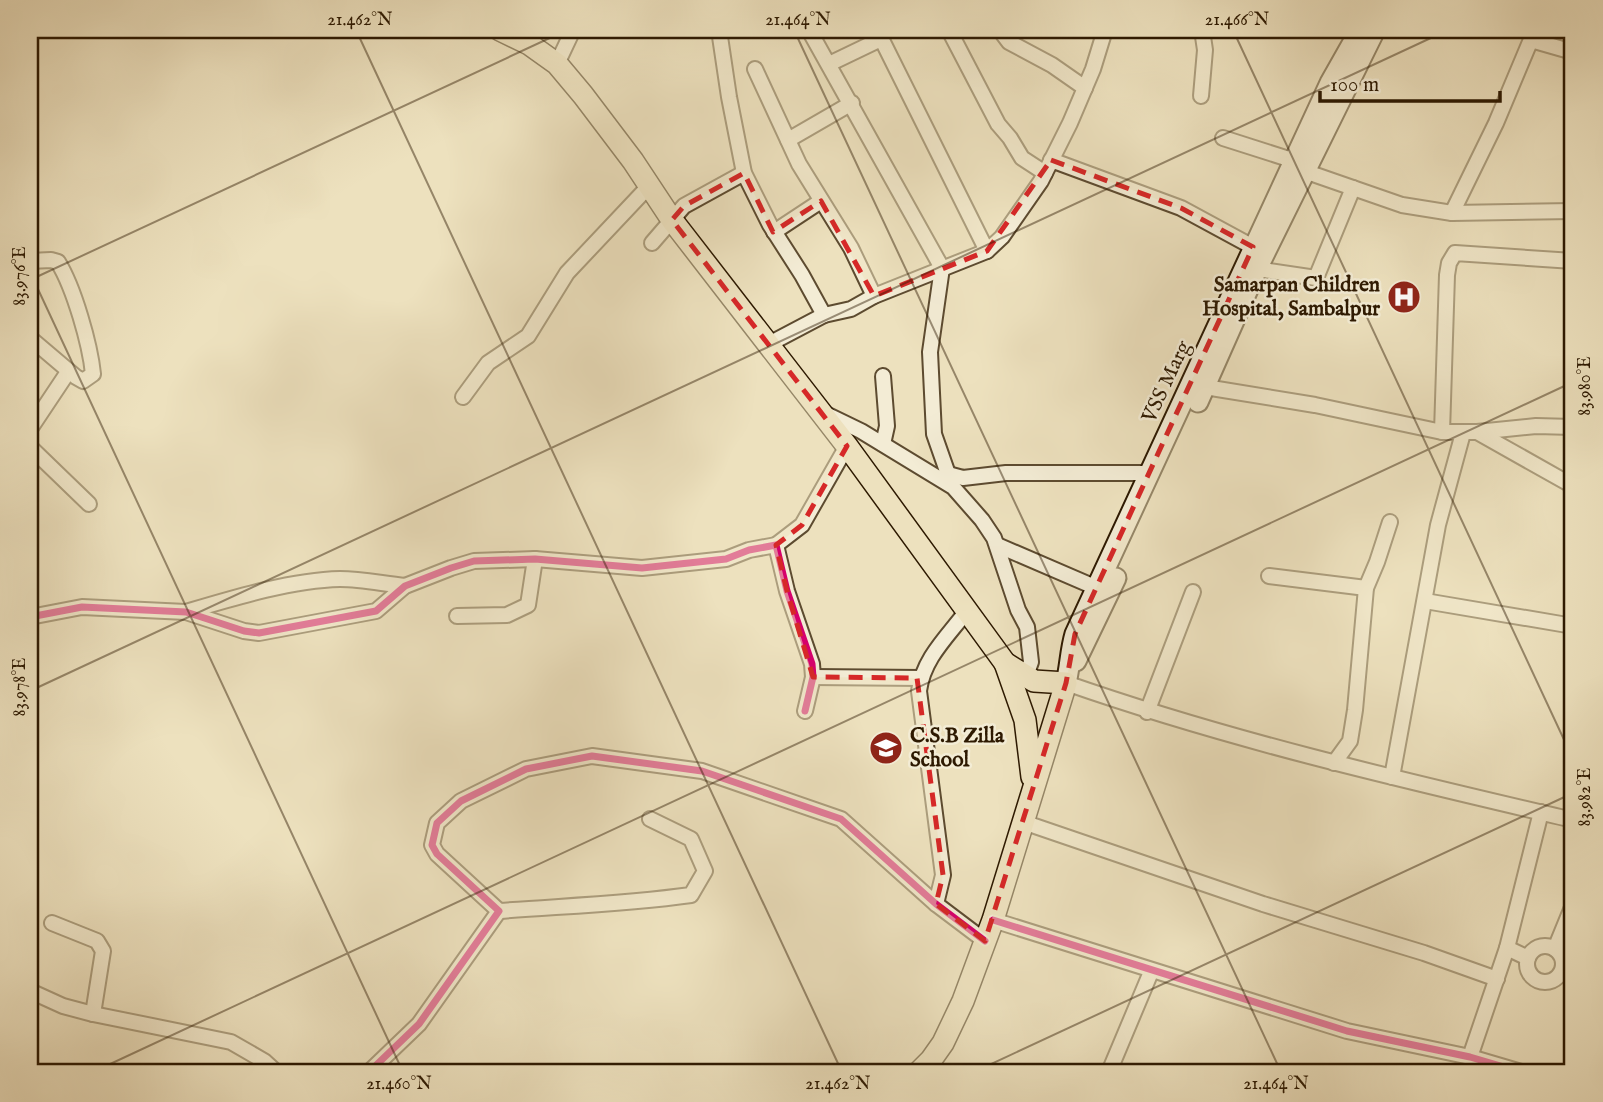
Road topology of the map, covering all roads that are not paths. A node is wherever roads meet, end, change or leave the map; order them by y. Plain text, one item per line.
1 (500, 30) edge
2 (573, 30) edge
3 (719, 30) edge
4 (809, 30) edge
5 (949, 30) edge
6 (1000, 30) edge
7 (1105, 30) edge
8 (1202, 30) edge
9 (1360, 30) edge
10 (1375, 30) edge
11 (879, 34) edge
12 (1533, 35) edge
13 (1573, 52) edge
14 (829, 64) junction
15 (560, 68) junction
16 (755, 69) dead end
17 (1085, 88) junction
18 (1201, 96) dead end
19 (852, 103) junction
20 (1223, 138) dead end
21 (788, 140) junction
22 (1048, 167) junction
23 (744, 173) junction
24 (1298, 173) junction
25 (650, 185) junction
26 (1353, 188) junction
27 (821, 201) junction
28 (1573, 211) edge
29 (1452, 213) junction
30 (672, 220) junction
31 (774, 232) junction
32 (652, 243) dead end
33 (1253, 247) junction
34 (987, 251) junction
35 (30, 261) edge
36 (1573, 261) edge
37 (942, 268) junction
38 (1257, 269) junction
39 (874, 296) junction
40 (824, 315) junction
41 (30, 338) edge
42 (769, 344) junction
43 (68, 372) junction
44 (883, 376) dead end
45 (1205, 387) junction
46 (463, 397) dead end
47 (820, 410) junction
48 (1573, 427) edge
49 (30, 429) edge
50 (1442, 432) junction
51 (1470, 433) junction
52 (883, 444) junction
53 (847, 446) junction
54 (30, 447) edge
55 (1150, 473) junction
56 (944, 476) junction
57 (1573, 486) edge
58 (89, 503) dead end
59 (1390, 522) dead end
60 (776, 545) junction
61 (997, 545) junction
62 (535, 559) junction
63 (1269, 576) dead end
64 (405, 586) junction
65 (1366, 587) junction
66 (1097, 588) junction
67 (1193, 592) dead end
68 (1424, 601) junction
69 (186, 612) junction
70 (966, 612) junction
71 (457, 616) dead end
72 (30, 617) edge
73 (1573, 626) edge
74 (1005, 663) junction
75 (1026, 676) junction
76 (1068, 676) junction
77 (813, 677) junction
78 (921, 678) junction
79 (804, 711) dead end
80 (1147, 712) junction
81 (1334, 764) junction
82 (1392, 777) junction
83 (1033, 786) junction
84 (1541, 812) junction
85 (650, 819) dead end
86 (1573, 820) edge
87 (1023, 822) junction
88 (936, 904) junction
89 (1573, 905) edge
90 (499, 911) junction
91 (993, 920) junction
92 (52, 923) dead end
93 (985, 942) junction
94 (1507, 948) junction
95 (1555, 948) junction
96 (1528, 958) junction
97 (1568, 964) edge
98 (1151, 972) junction
99 (1497, 979) junction
100 (30, 991) edge
101 (93, 1014) junction
102 (1470, 1057) junction
103 (276, 1072) edge
104 (369, 1072) edge
105 (919, 1072) edge
106 (1109, 1072) edge
107 (1521, 1072) edge

1 - 15 main road
2 - 15 street
3 - 23 street
4 - 14 street
5 - 22 street
6 - 17 street
7 - 17 street
8 - 18 street
9 - 24 main road, VSS Marg
10 - 24 main road
11 - 14 street
11 - 34 street
12 - 13 street
12 - 29 street
14 - 19 street
15 - 25 main road
16 - 21 street
17 - 22 street
19 - 21 street
19 - 37 street
20 - 24 street
21 - 27 street
22 - 33 street
22 - 34 street
23 - 30 street
23 - 31 street
24 - 26 street
24 - 33 main road, VSS Marg
24 - 38 main road
25 - 30 main road
25 - 46 street
26 - 29 street
26 - 38 street
27 - 31 street
27 - 39 street
28 - 29 street
30 - 32 street
30 - 42 main road
31 - 40 street
33 - 55 main road, VSS Marg
34 - 37 street
35 - 43 street
36 - 50 street
37 - 39 street
37 - 56 street
38 - 45 main road
39 - 40 street
40 - 42 street
41 - 43 street
42 - 47 main road
43 - 49 street
44 - 52 street
45 - 50 street
45 - 76 main road
47 - 52 street
47 - 53 main road
48 - 51 street
50 - 51 street
51 - 57 street
51 - 68 street
52 - 56 street
53 - 60 street
53 - 70 main road
54 - 58 street
55 - 56 street
55 - 66 main road, VSS Marg
56 - 61 street
59 - 65 street
60 - 62 street
60 - 77 street
61 - 66 street
61 - 75 street
62 - 64 street
62 - 71 street
63 - 65 street
64 - 69 street
64 - 69 street
65 - 81 street
66 - 76 main road, VSS Marg
67 - 80 street
68 - 73 street
68 - 82 street
69 - 72 street
70 - 74 main road
70 - 78 street
74 - 75 main road
74 - 83 main road
75 - 76 main road
76 - 80 street
76 - 83 main road
77 - 78 street
77 - 79 street
78 - 88 street
80 - 81 street
81 - 82 street
82 - 84 street
83 - 87 main road
84 - 86 street
84 - 94 street
85 - 90 street
87 - 91 main road
87 - 99 street
88 - 90 street
88 - 93 street
89 - 95 street
90 - 104 street
91 - 93 main road
91 - 98 street
92 - 101 street
93 - 105 main road
94 - 96 street
94 - 99 street
95 - 96 street
95 - 97 street
96 - 97 street
98 - 102 street
98 - 106 street
99 - 102 street
100 - 101 street
101 - 103 street
102 - 107 street

